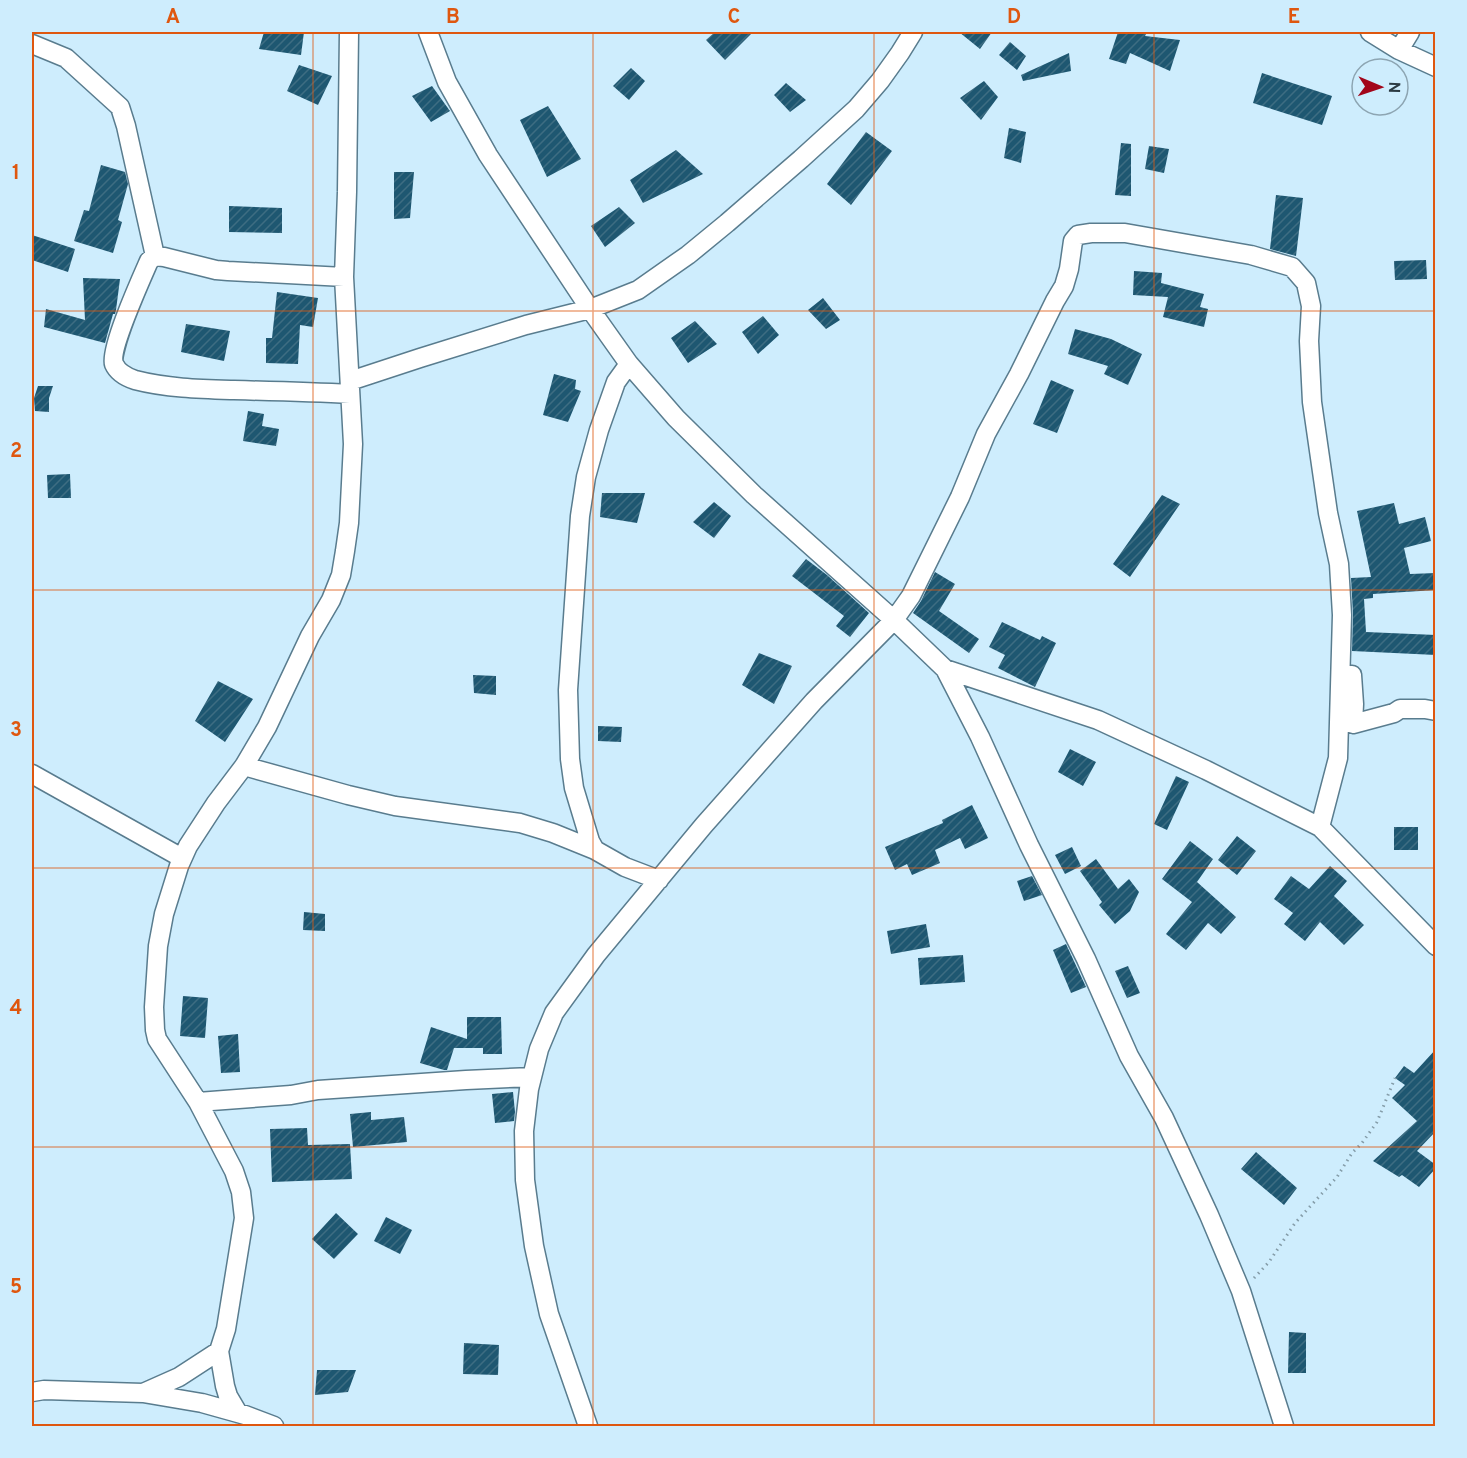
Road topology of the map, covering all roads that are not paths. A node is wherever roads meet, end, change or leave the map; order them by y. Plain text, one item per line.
1 (349, 32) edge
2 (428, 32) edge
3 (913, 32) edge
4 (1370, 32) edge
5 (1410, 32) edge
6 (32, 44) edge
7 (1399, 50) junction
8 (1436, 67) edge
9 (155, 256) junction
10 (344, 276) junction
11 (590, 309) junction
12 (629, 364) junction
13 (350, 387) junction
14 (894, 620) junction
15 (945, 669) junction
16 (1341, 677) junction
17 (1436, 711) edge
18 (244, 766) junction
19 (32, 774) edge
20 (1320, 827) junction
21 (595, 850) junction
22 (182, 858) junction
23 (658, 880) junction
24 (1436, 946) edge
25 (532, 1077) junction
26 (198, 1102) junction
27 (219, 1351) junction
28 (32, 1392) edge
29 (143, 1394) junction
30 (238, 1413) junction
31 (274, 1426) edge
32 (588, 1426) edge
33 (1284, 1426) edge

1 - 10 street
2 - 11 street
3 - 11 street
4 - 7 street
5 - 7 street
6 - 9 street
7 - 8 street
9 - 10 street
9 - 13 street
10 - 13 street
11 - 12 street
11 - 13 street
12 - 14 street
12 - 21 street
13 - 18 street
14 - 15 street
14 - 16 street
14 - 23 street
15 - 20 street
15 - 33 street
16 - 17 street
16 - 20 street
18 - 21 street
18 - 22 street
19 - 22 street
20 - 24 street
21 - 23 street
22 - 26 street
23 - 25 street
25 - 26 street
25 - 32 street
26 - 27 street
27 - 29 street
27 - 30 street
28 - 29 street
29 - 30 street
30 - 31 street

